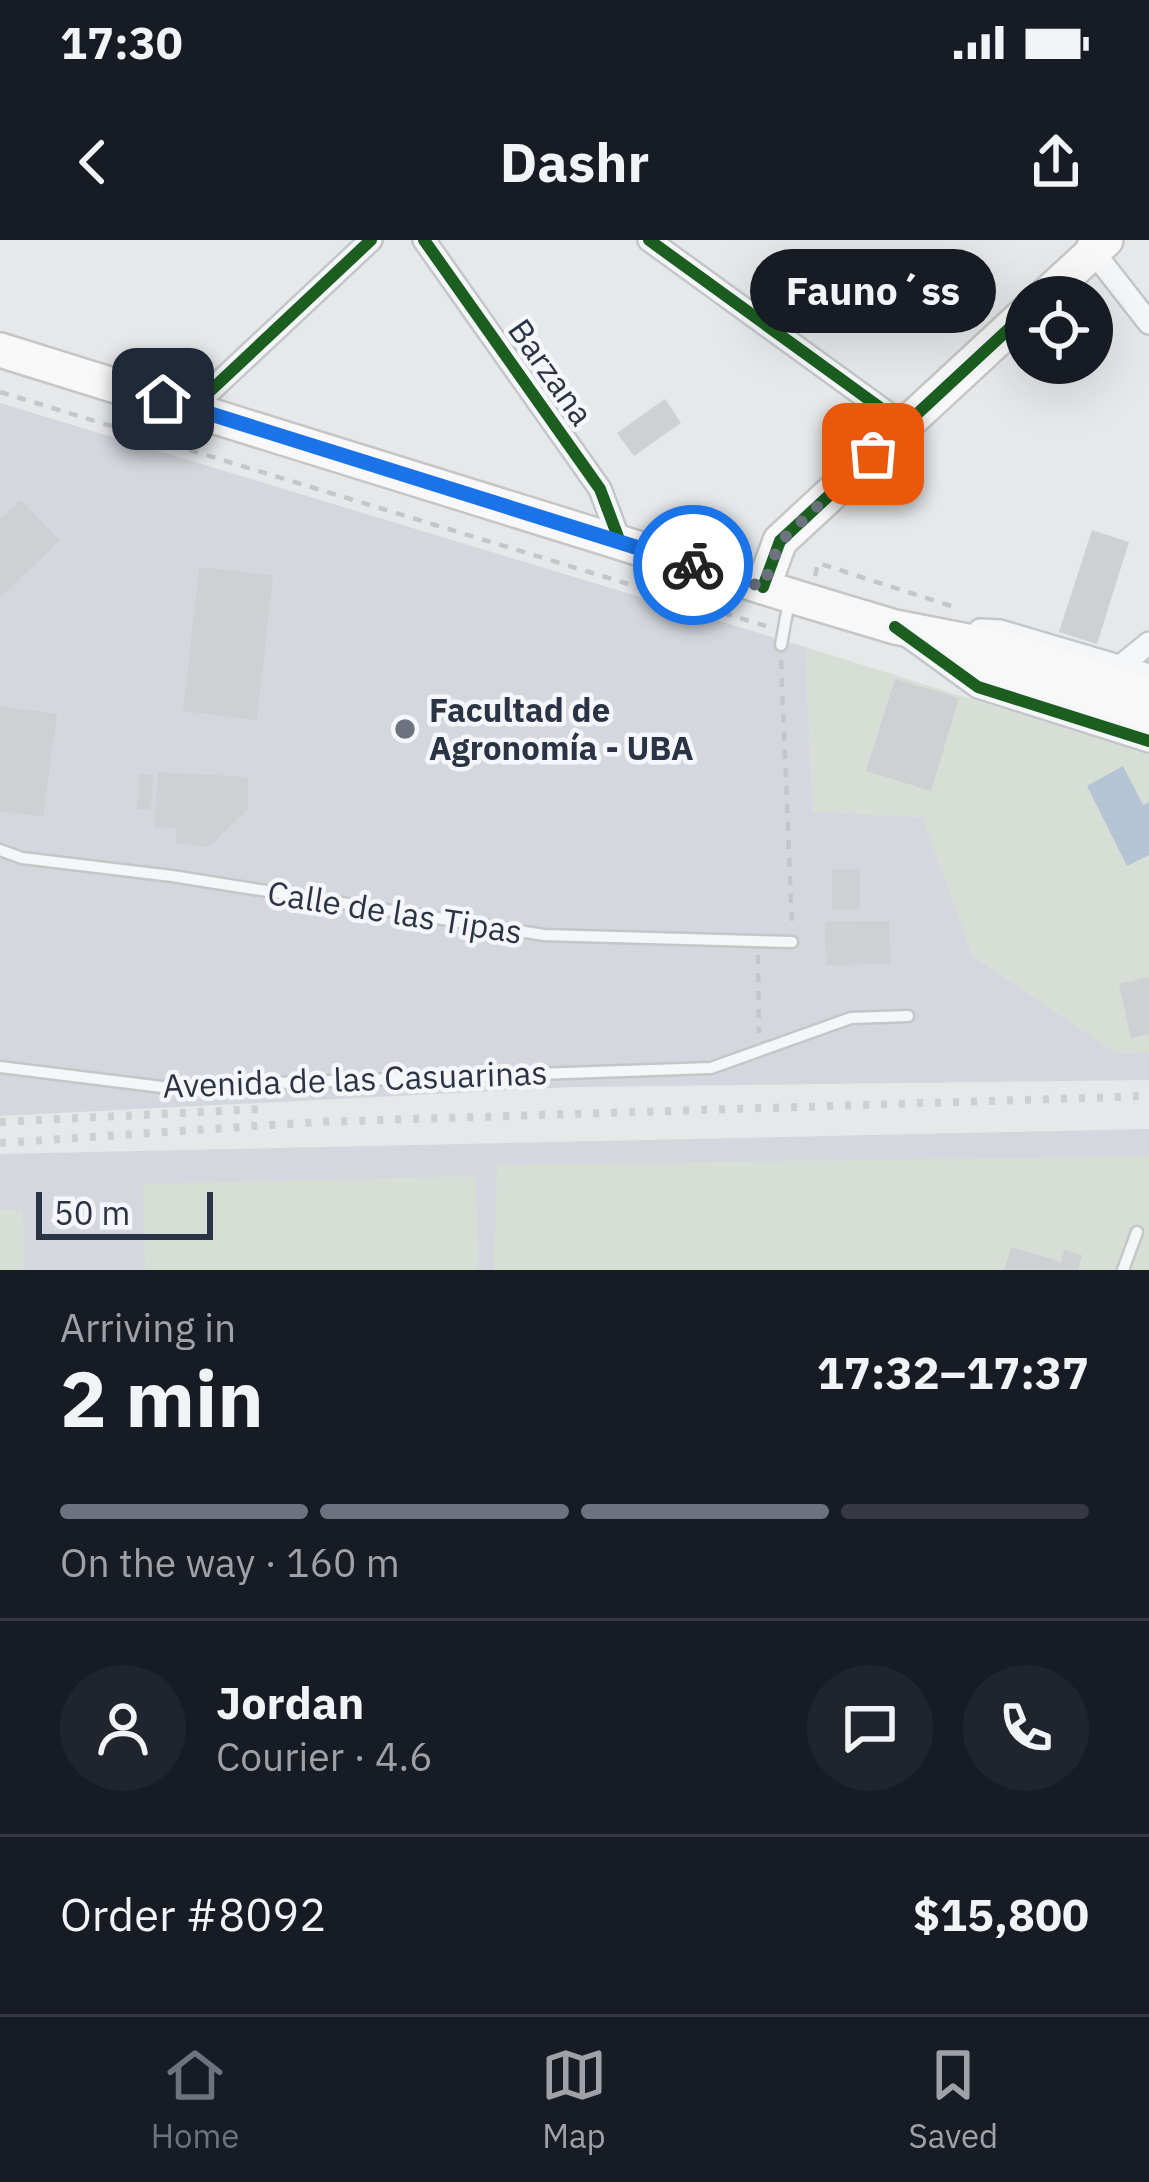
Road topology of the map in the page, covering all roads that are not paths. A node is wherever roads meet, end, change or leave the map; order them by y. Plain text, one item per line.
1 (371, 240) edge
2 (424, 240) edge
3 (649, 240) edge
4 (1094, 244) edge
5 (1064, 276) edge
6 (1149, 323) edge
7 (1005, 332) edge
8 (0, 350) edge
9 (192, 408) junction
10 (904, 425) junction
11 (620, 542) junction
12 (777, 591) junction
13 (895, 627) junction
14 (1149, 644) edge
15 (781, 645) road end
16 (1122, 665) junction
17 (1149, 675) edge
18 (1149, 695) edge
19 (1149, 723) edge
20 (1149, 741) edge
21 (0, 850) edge
22 (792, 942) road end
23 (908, 1016) dead end
24 (0, 1067) edge
25 (1137, 1232) dead end
26 (1123, 1270) edge

1 - 9 street
2 - 11 street, Barzana
3 - 10 street
4 - 5 main road
4 - 6 street
7 - 10 main road
8 - 9 main road
9 - 11 main road
10 - 12 main road
11 - 12 main road
12 - 13 main road
12 - 15 lane
13 - 16 street
13 - 18 main road
13 - 19 main road
13 - 20 street
14 - 16 street
16 - 17 street
21 - 22 lane, Calle de las Tipas
23 - 24 lane, Avenida de las Casuarinas
25 - 26 lane

